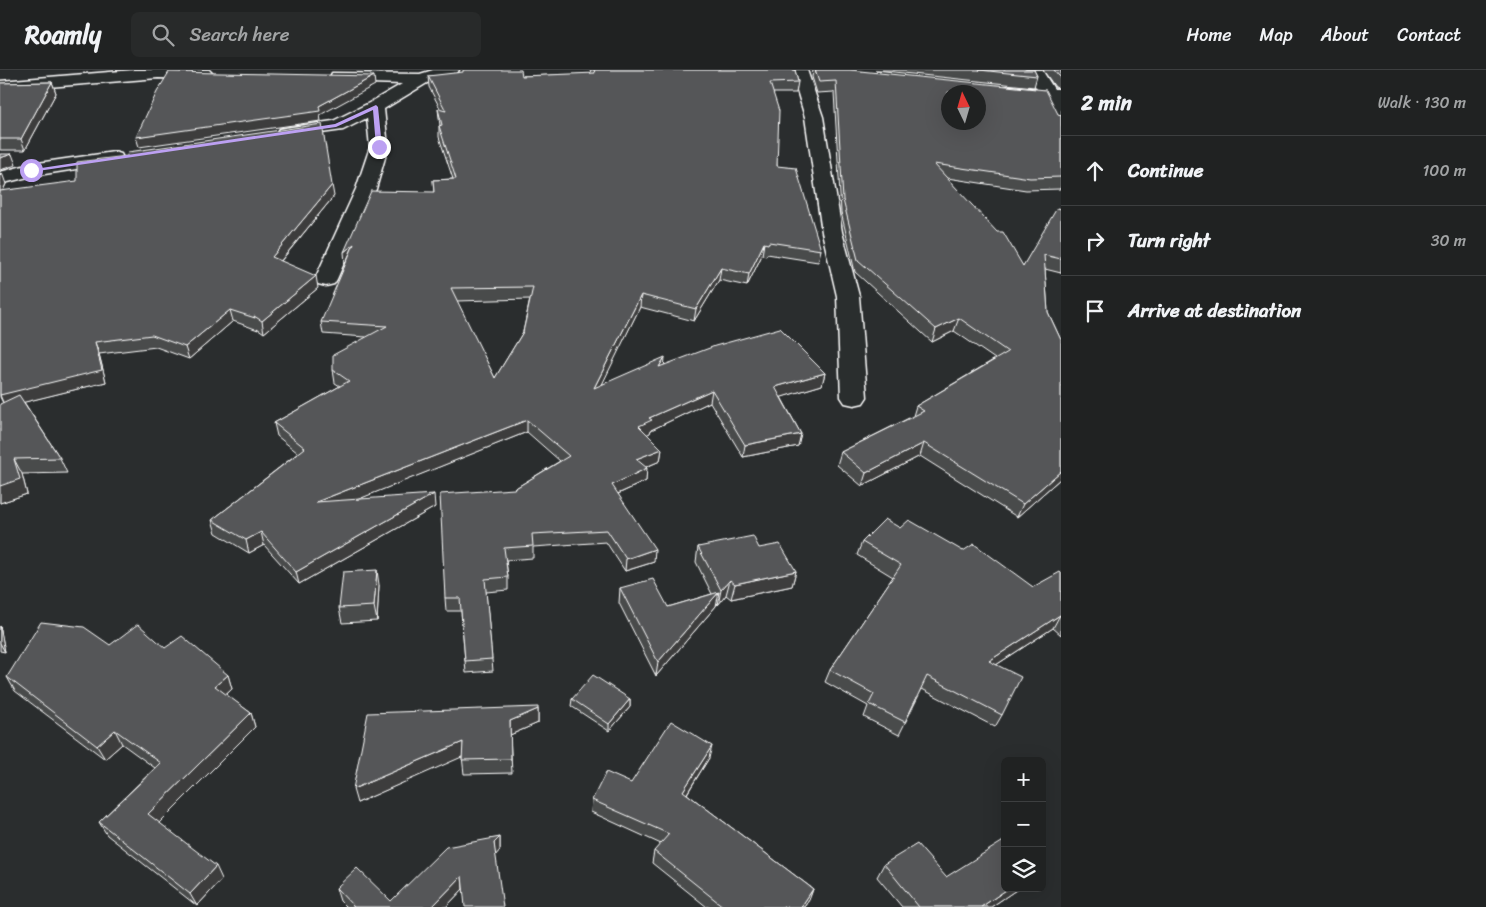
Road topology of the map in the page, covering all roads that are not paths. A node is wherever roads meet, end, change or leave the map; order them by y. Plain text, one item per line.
1 (451, 70) edge
2 (809, 70) edge
3 (1034, 70) edge
4 (158, 71) edge
5 (216, 74) edge
6 (324, 76) edge
7 (421, 79) junction
8 (0, 86) edge
9 (992, 89) edge
10 (1055, 94) edge
11 (376, 107) junction
12 (1061, 120) edge
13 (269, 135) edge
14 (135, 155) edge
15 (5, 157) edge
16 (87, 162) junction
17 (0, 178) edge
18 (326, 279) dead end
19 (854, 397) dead end

1 - 7 street
2 - 19 street
3 - 10 street
4 - 5 street
4 - 8 street
6 - 7 street
7 - 11 street
9 - 10 street
10 - 12 street
11 - 13 street
11 - 18 street
14 - 16 street
15 - 16 street
16 - 17 street

